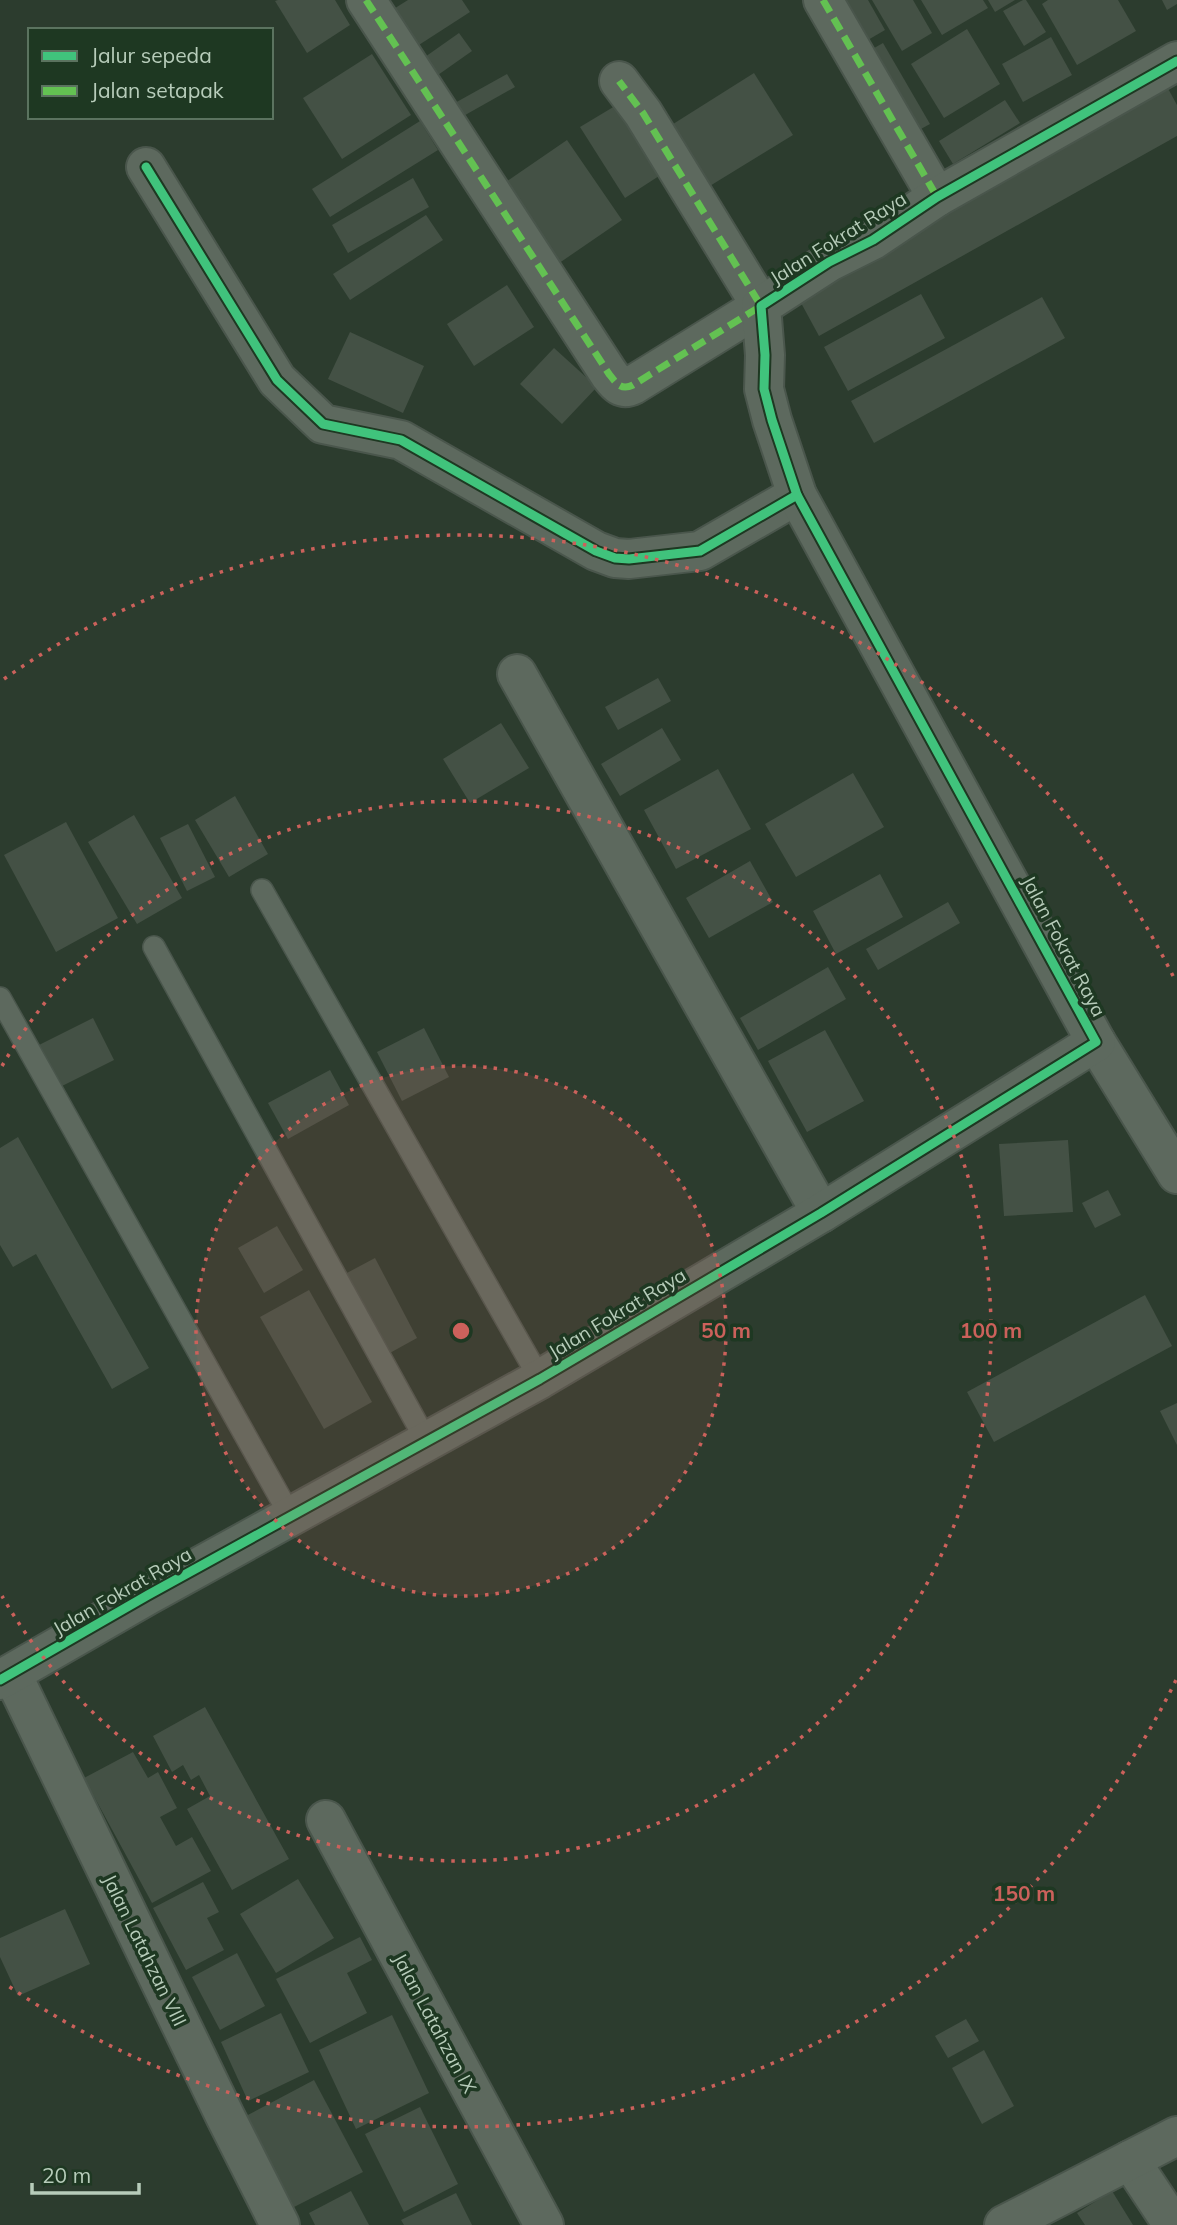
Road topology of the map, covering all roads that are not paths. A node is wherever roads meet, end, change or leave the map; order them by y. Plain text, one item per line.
1 (366, 0) edge
2 (823, 0) edge
3 (1177, 61) edge
4 (619, 81) dead end
5 (146, 167) dead end
6 (937, 197) junction
7 (761, 306) junction
8 (797, 495) junction
9 (517, 674) dead end
10 (262, 890) dead end
11 (154, 947) dead end
12 (0, 998) edge
13 (1096, 1042) junction
14 (1177, 1174) edge
15 (821, 1213) junction
16 (540, 1379) junction
17 (427, 1442) junction
18 (291, 1517) junction
19 (6, 1677) edge
20 (326, 1820) dead end
21 (1177, 2136) edge
22 (1130, 2160) junction
23 (280, 2225) edge
24 (544, 2225) edge
25 (1004, 2225) edge
26 (1173, 2225) edge

1 - 7 street
2 - 6 street
3 - 6 street, Jalan Fokrat Raya
4 - 7 street
5 - 8 street
6 - 7 street, Jalan Fokrat Raya
7 - 8 street, Jalan Fokrat Raya
8 - 13 street, Jalan Fokrat Raya
9 - 15 street
10 - 16 lane
11 - 17 lane
12 - 18 lane
13 - 14 street
13 - 15 street, Jalan Fokrat Raya
15 - 16 street, Jalan Fokrat Raya
16 - 17 street, Jalan Fokrat Raya
17 - 18 street, Jalan Fokrat Raya
18 - 19 street, Jalan Fokrat Raya
19 - 23 street, Jalan Latahzan VIII
20 - 24 street, Jalan Latahzan IX
21 - 22 street
22 - 25 street
22 - 26 street

